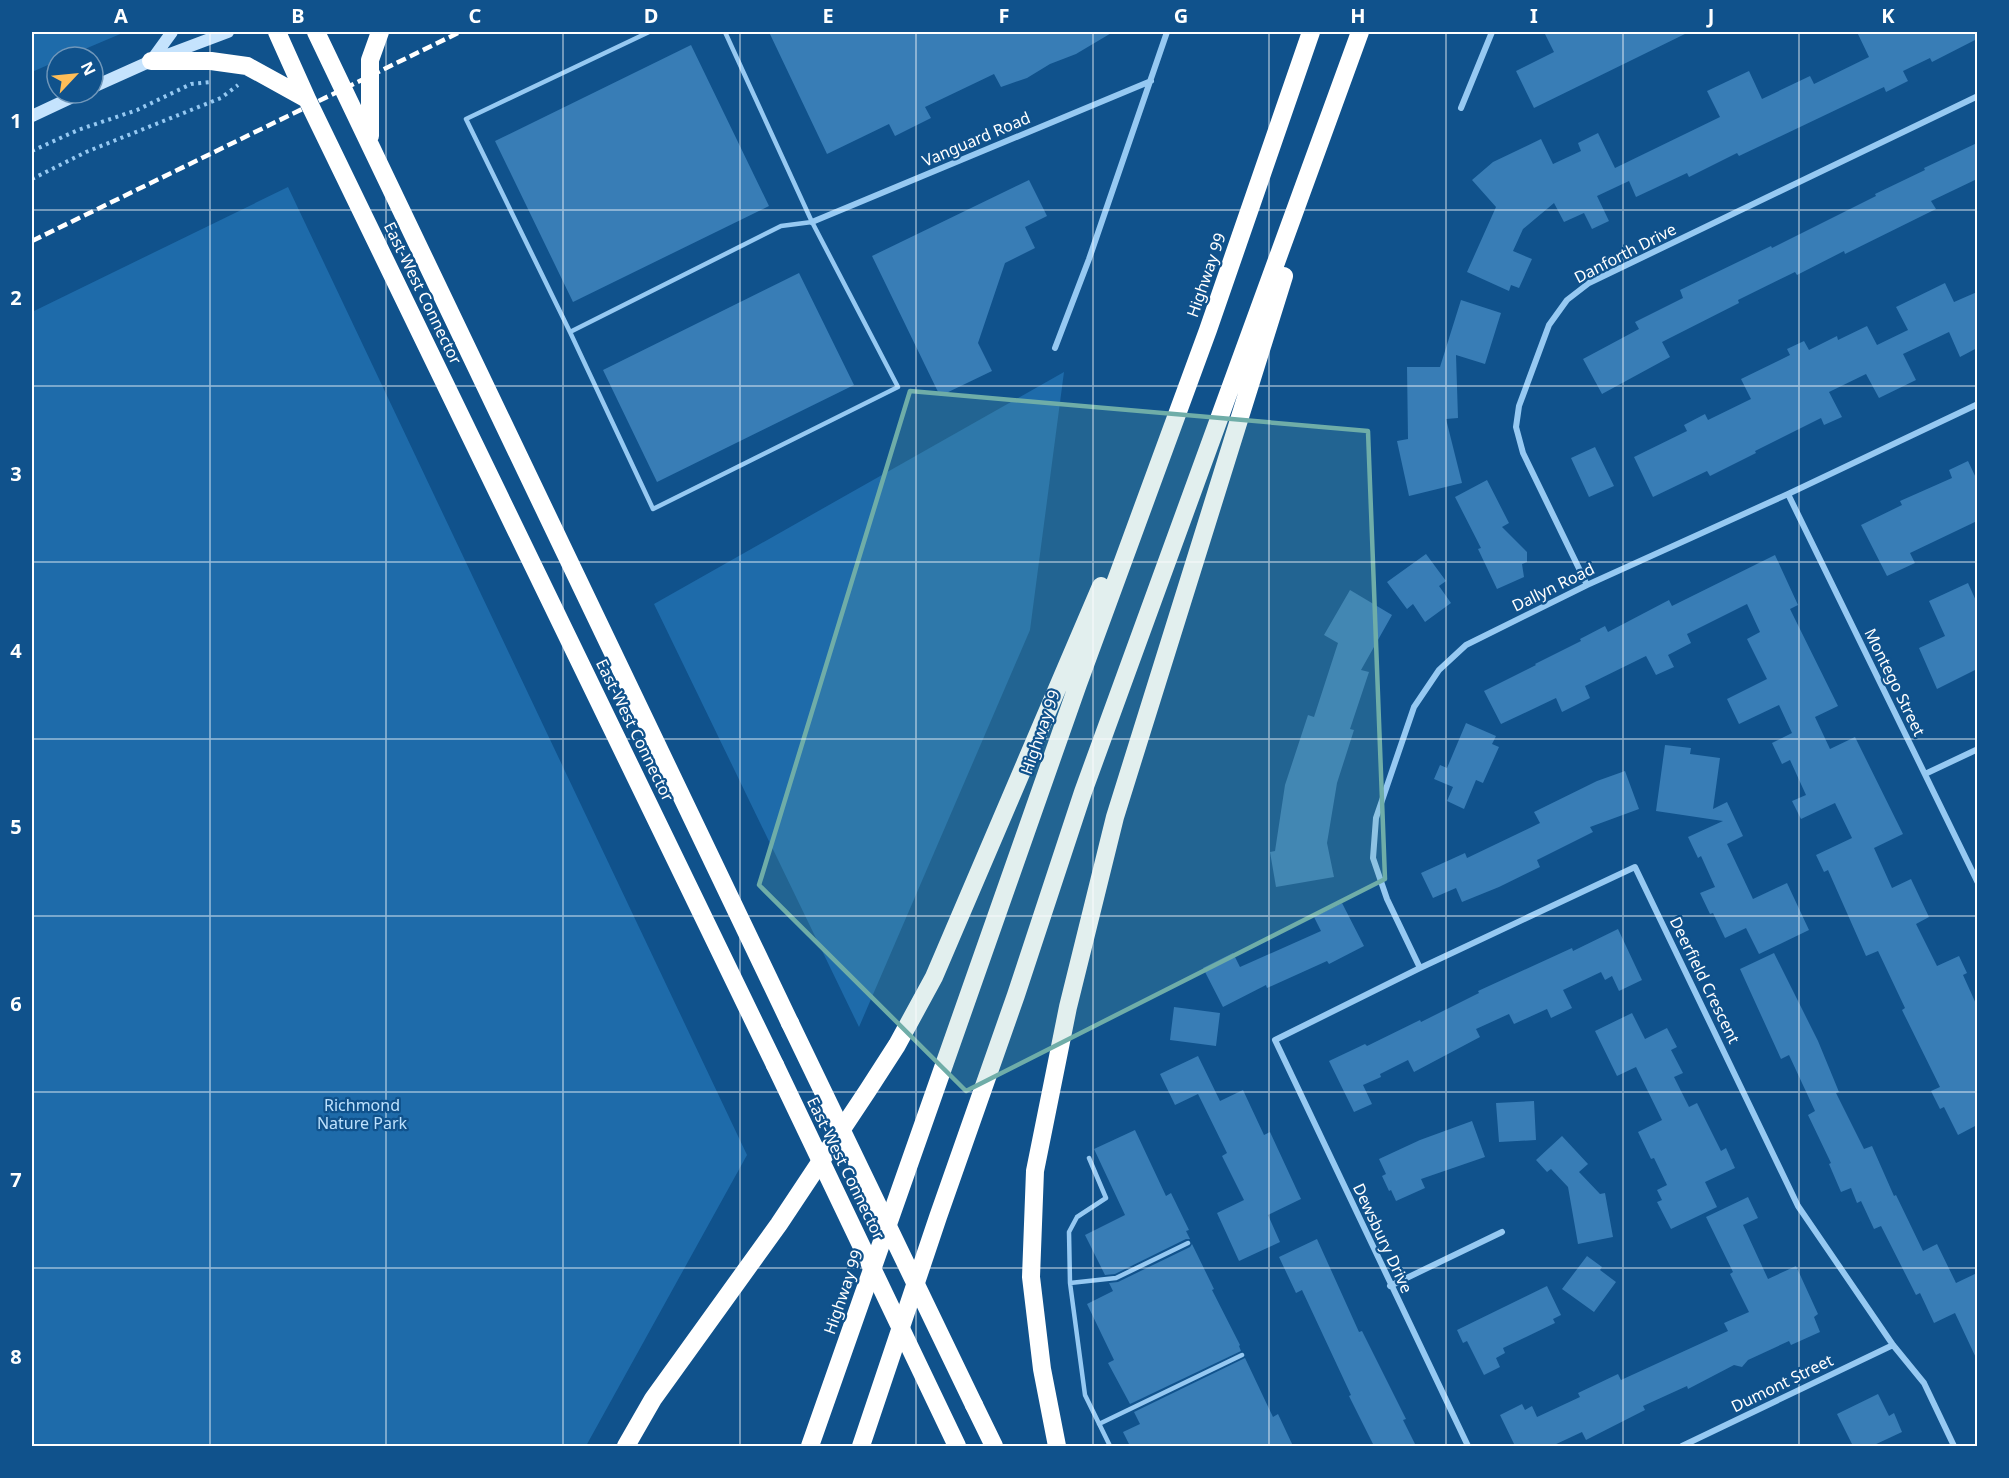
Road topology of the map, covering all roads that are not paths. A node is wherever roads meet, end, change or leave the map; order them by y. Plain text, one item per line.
1 (172, 32) edge
2 (228, 32) edge
3 (277, 32) edge
4 (316, 32) edge
5 (380, 32) edge
6 (649, 32) edge
7 (725, 32) edge
8 (1167, 32) edge
9 (1311, 32) edge
10 (1360, 32) edge
11 (1492, 32) edge
12 (151, 61) junction
13 (1151, 81) junction
14 (105, 82) edge
15 (1977, 96) edge
16 (307, 99) junction
17 (55, 105) edge
18 (1461, 108) dead end
19 (32, 116) edge
20 (370, 144) junction
21 (812, 222) junction
22 (1208, 330) junction
23 (570, 332) junction
24 (1055, 348) dead end
25 (1977, 404) edge
26 (1788, 494) junction
27 (1587, 585) junction
28 (1977, 749) edge
29 (1924, 774) junction
30 (1977, 883) edge
31 (1420, 968) junction
32 (1275, 1040) joint
33 (1089, 1158) dead end
34 (1502, 1232) dead end
35 (1188, 1243) dead end
36 (1070, 1283) junction
37 (1390, 1286) junction
38 (1893, 1345) junction
39 (1242, 1355) dead end
40 (1099, 1424) junction
41 (627, 1446) edge
42 (810, 1446) edge
43 (862, 1446) edge
44 (957, 1446) edge
45 (994, 1446) edge
46 (1057, 1446) edge
47 (1110, 1446) edge
48 (1468, 1446) edge
49 (1682, 1446) edge
50 (1954, 1446) edge

1 - 12 main road
2 - 12 main road
3 - 16 highway, East-West Connector
4 - 20 highway, East-West Connector
5 - 20 highway
6 - 23 lane
7 - 21 lane
8 - 13 street
9 - 22 highway, Highway 99
10 - 43 highway
10 - 46 highway
11 - 18 street
12 - 14 main road
12 - 16 highway
13 - 21 street, Vanguard Road
13 - 24 street
15 - 27 street, Danforth Drive
16 - 44 highway, East-West Connector, bridge
17 - 19 main road
20 - 45 highway, East-West Connector, bridge
21 - 23 lane
21 - 23 lane
22 - 41 highway
22 - 42 highway, Highway 99
25 - 26 street, Dallyn Road
26 - 27 street, Dallyn Road
26 - 29 street, Montego Street
27 - 31 street, Dallyn Road
28 - 29 street
29 - 30 street, Montego Street
31 - 32 street, Deerfield Crescent
31 - 38 street, Deerfield Crescent
32 - 37 street, Dewsbury Drive
33 - 36 lane
34 - 37 street
35 - 36 lane
36 - 40 lane
37 - 48 street, Dewsbury Drive
38 - 49 street, Dumont Street
38 - 50 street, Deerfield Crescent
39 - 40 lane
40 - 47 lane

